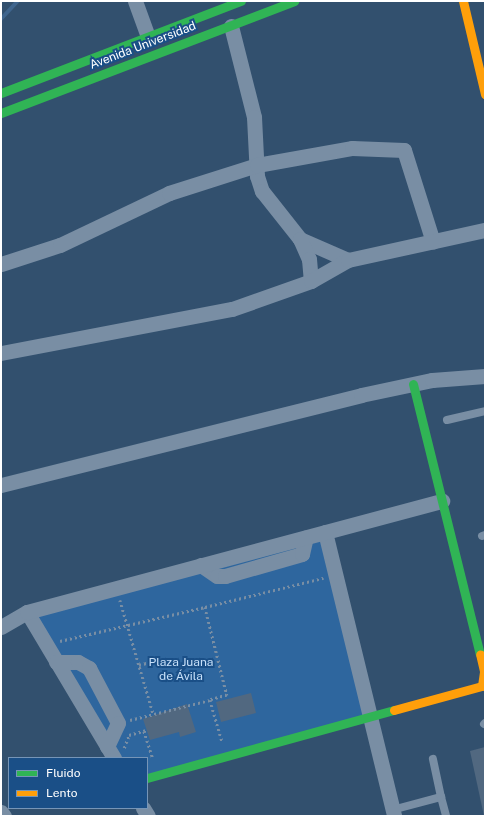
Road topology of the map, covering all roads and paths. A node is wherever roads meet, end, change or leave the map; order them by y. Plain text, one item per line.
1 (135, 1) edge
2 (241, 1) edge
3 (294, 1) edge
4 (463, 1) edge
5 (231, 26) junction
6 (148, 37) junction
7 (1, 93) edge
8 (485, 94) edge
9 (1, 113) edge
10 (257, 165) junction
11 (485, 230) edge
12 (300, 239) junction
13 (433, 242) junction
14 (348, 260) junction
15 (1, 264) edge
16 (311, 281) junction
17 (1, 353) edge
18 (485, 376) edge
19 (413, 384) junction
20 (485, 411) edge
21 (447, 420) dead end
22 (1, 484) edge
23 (442, 501) junction
24 (325, 532) junction
25 (326, 570) dead end
26 (327, 577) junction
27 (329, 584) dead end
28 (120, 598) dead end
29 (205, 607) junction
30 (27, 612) junction
31 (127, 625) junction
32 (1, 627) edge
33 (54, 643) dead end
34 (158, 660) dead end
35 (56, 662) junction
36 (139, 665) junction
37 (483, 685) edge
38 (210, 700) junction
39 (153, 713) junction
40 (367, 718) junction
41 (118, 723) junction
42 (225, 748) dead end
43 (114, 754) edge
44 (433, 759) dead end
45 (156, 766) dead end
46 (148, 778) edge
47 (441, 797) junction
48 (1, 812) edge
49 (393, 813) edge
50 (4, 816) edge
51 (446, 816) edge

1 - 6 street
2 - 6 street, Avenida Universidad
3 - 5 street, Avenida Universidad
4 - 8 street
5 - 9 street, Avenida Universidad
5 - 10 street
6 - 7 street, Avenida Universidad
10 - 12 street
10 - 13 street
10 - 15 street
11 - 13 street
12 - 14 street
12 - 16 street
13 - 14 street
14 - 16 street
16 - 17 street
18 - 19 street
19 - 22 street
19 - 23 street
20 - 21 lane
23 - 24 street
23 - 37 street
24 - 30 street
24 - 40 street
25 - 26 path
26 - 27 path
26 - 29 path
28 - 31 path
29 - 31 path
29 - 38 path
30 - 32 street
30 - 35 street
31 - 33 path
31 - 36 path
34 - 36 path
35 - 41 street
35 - 43 street
36 - 39 path
37 - 40 street
38 - 39 path
38 - 42 path
39 - 41 path
40 - 46 street
40 - 49 street
41 - 43 street
43 - 45 path
44 - 47 lane
47 - 49 lane
47 - 51 lane
48 - 50 street

